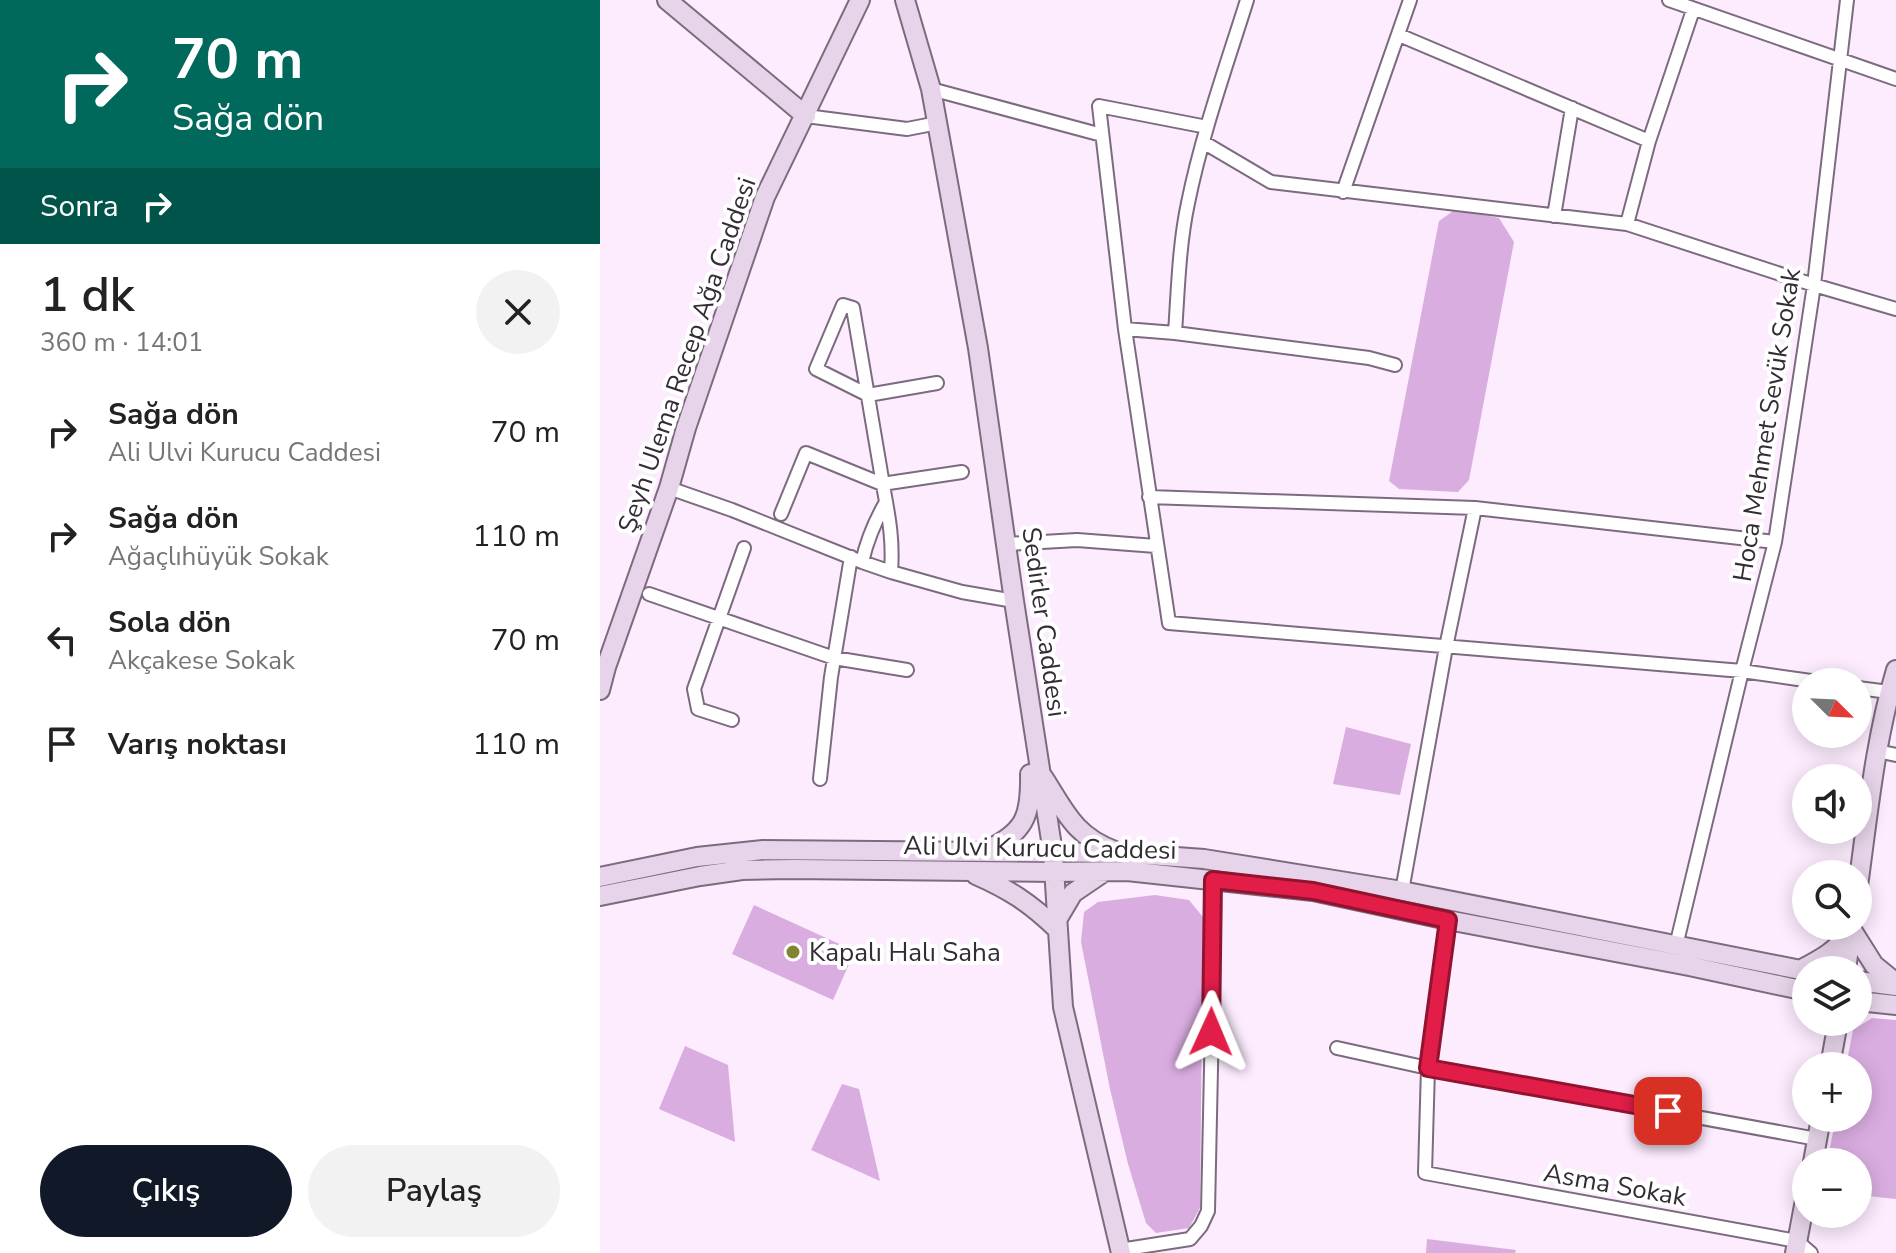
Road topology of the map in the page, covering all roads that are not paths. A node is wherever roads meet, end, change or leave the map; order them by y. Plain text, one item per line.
1 (667, 0) edge
2 (860, 0) edge
3 (905, 0) edge
4 (1247, 0) edge
5 (1410, 0) edge
6 (1669, 0) edge
7 (1712, 0) edge
8 (1847, 0) edge
9 (1693, 10) junction
10 (1710, 15) junction
11 (1399, 35) junction
12 (1839, 58) junction
13 (1896, 79) edge
14 (931, 89) junction
15 (1572, 108) junction
16 (806, 116) junction
17 (938, 123) junction
18 (1207, 127) junction
19 (1102, 135) junction
20 (1649, 141) junction
21 (1203, 142) junction
22 (1343, 192) junction
23 (1554, 216) junction
24 (1627, 224) junction
25 (1814, 285) junction
26 (1896, 309) edge
27 (1125, 329) junction
28 (1175, 333) junction
29 (1395, 365) dead end
30 (937, 383) dead end
31 (868, 395) junction
32 (962, 472) dead end
33 (882, 484) junction
34 (669, 488) junction
35 (1149, 497) junction
36 (886, 502) junction
37 (1475, 508) junction
38 (781, 514) dead end
39 (1775, 542) junction
40 (1007, 544) junction
41 (1156, 546) junction
42 (744, 548) dead end
43 (856, 560) junction
44 (891, 572) junction
45 (649, 594) dead end
46 (1014, 601) junction
47 (719, 619) junction
48 (1446, 647) junction
49 (834, 658) junction
50 (603, 665) edge
51 (907, 670) dead end
52 (1896, 670) edge
53 (1742, 671) junction
54 (1792, 678) edge
55 (600, 690) edge
56 (1872, 690) edge
57 (1889, 692) junction
58 (1029, 703) junction
59 (732, 720) dead end
60 (1877, 751) junction
61 (1896, 755) edge
62 (1040, 771) junction
63 (820, 779) dead end
64 (984, 852) junction
65 (1053, 853) junction
66 (1121, 853) junction
67 (1862, 860) edge
68 (966, 871) junction
69 (1105, 871) junction
70 (1054, 872) junction
71 (600, 877) edge
72 (1213, 880) junction
73 (1402, 891) junction
74 (600, 896) edge
75 (1448, 920) junction
76 (1057, 924) junction
77 (1844, 940) edge
78 (1859, 940) edge
79 (1676, 946) junction
80 (1827, 956) edge
81 (1792, 969) edge
82 (1872, 982) edge
83 (1896, 985) edge
84 (1792, 988) edge
85 (1872, 1002) edge
86 (1896, 1005) edge
87 (1337, 1048) dead end
88 (1428, 1068) junction
89 (1818, 1132) edge
90 (1817, 1139) junction
91 (1815, 1148) edge
92 (1803, 1228) edge
93 (1801, 1249) edge
94 (1120, 1252) edge

1 - 16 main road
2 - 16 main road, Şeyh Ulema Recep Ağa Caddesi
3 - 14 main road, Sedirler Caddesi
4 - 18 street
5 - 11 street
6 - 9 street
7 - 10 street
8 - 12 street, Hoca Mehmet Sevük Sokak
9 - 10 street
9 - 20 street
10 - 12 street
11 - 15 street
11 - 22 street
12 - 13 street
12 - 25 street, Hoca Mehmet Sevük Sokak
14 - 17 main road, Sedirler Caddesi
14 - 19 street
15 - 20 street
15 - 23 street
16 - 17 street
16 - 34 main road, Şeyh Ulema Recep Ağa Caddesi
17 - 40 main road, Sedirler Caddesi
18 - 19 street
18 - 21 street
19 - 27 street
20 - 24 street
21 - 22 street
21 - 28 street
22 - 23 street
23 - 24 street
24 - 25 street
25 - 26 street
25 - 39 street, Hoca Mehmet Sevük Sokak
27 - 28 street
27 - 35 street
28 - 29 street
30 - 31 street
31 - 31 street
31 - 33 street
32 - 33 street
33 - 36 street
33 - 38 street
34 - 43 street
34 - 50 main road, Şeyh Ulema Recep Ağa Caddesi
35 - 37 street
35 - 41 street
36 - 43 street
36 - 44 street
37 - 39 street
37 - 48 street
39 - 53 street, Hoca Mehmet Sevük Sokak
40 - 41 street
40 - 46 main road, Sedirler Caddesi
41 - 48 street
42 - 47 street
43 - 44 street
43 - 49 street
44 - 46 street
45 - 47 street
46 - 58 main road, Sedirler Caddesi
47 - 49 street
47 - 59 street
48 - 53 street
48 - 73 street
49 - 51 street
49 - 63 street
50 - 55 main road, Şeyh Ulema Recep Ağa Caddesi
52 - 57 main road
53 - 54 street
53 - 79 street, Hoca Mehmet Sevük Sokak
56 - 57 street
57 - 60 main road
58 - 62 main road, Sedirler Caddesi
58 - 64 main road
60 - 61 street
60 - 67 main road
62 - 65 main road, Sedirler Caddesi
62 - 66 main road
64 - 65 main road, Ali Ulvi Kurucu Caddesi
64 - 71 main road, Ali Ulvi Kurucu Caddesi
65 - 66 main road, Ali Ulvi Kurucu Caddesi
65 - 70 main road, Sedirler Caddesi
66 - 73 main road, Ali Ulvi Kurucu Caddesi
68 - 70 main road, Ali Ulvi Kurucu Caddesi
68 - 74 main road, Ali Ulvi Kurucu Caddesi
68 - 76 main road
69 - 70 main road, Ali Ulvi Kurucu Caddesi
69 - 72 main road, Ali Ulvi Kurucu Caddesi
69 - 76 main road
70 - 76 main road, Sedirler Caddesi
72 - 75 main road, Ali Ulvi Kurucu Caddesi
72 - 94 street
73 - 79 main road, Ali Ulvi Kurucu Caddesi
75 - 84 main road, Ali Ulvi Kurucu Caddesi
75 - 88 street
76 - 94 main road, Sedirler Caddesi
77 - 80 main road
78 - 83 main road
79 - 81 main road, Ali Ulvi Kurucu Caddesi
82 - 83 main road
85 - 86 main road
87 - 88 street
88 - 90 street
88 - 93 street, Asma Sokak
89 - 90 main road
90 - 91 main road
92 - 93 main road

